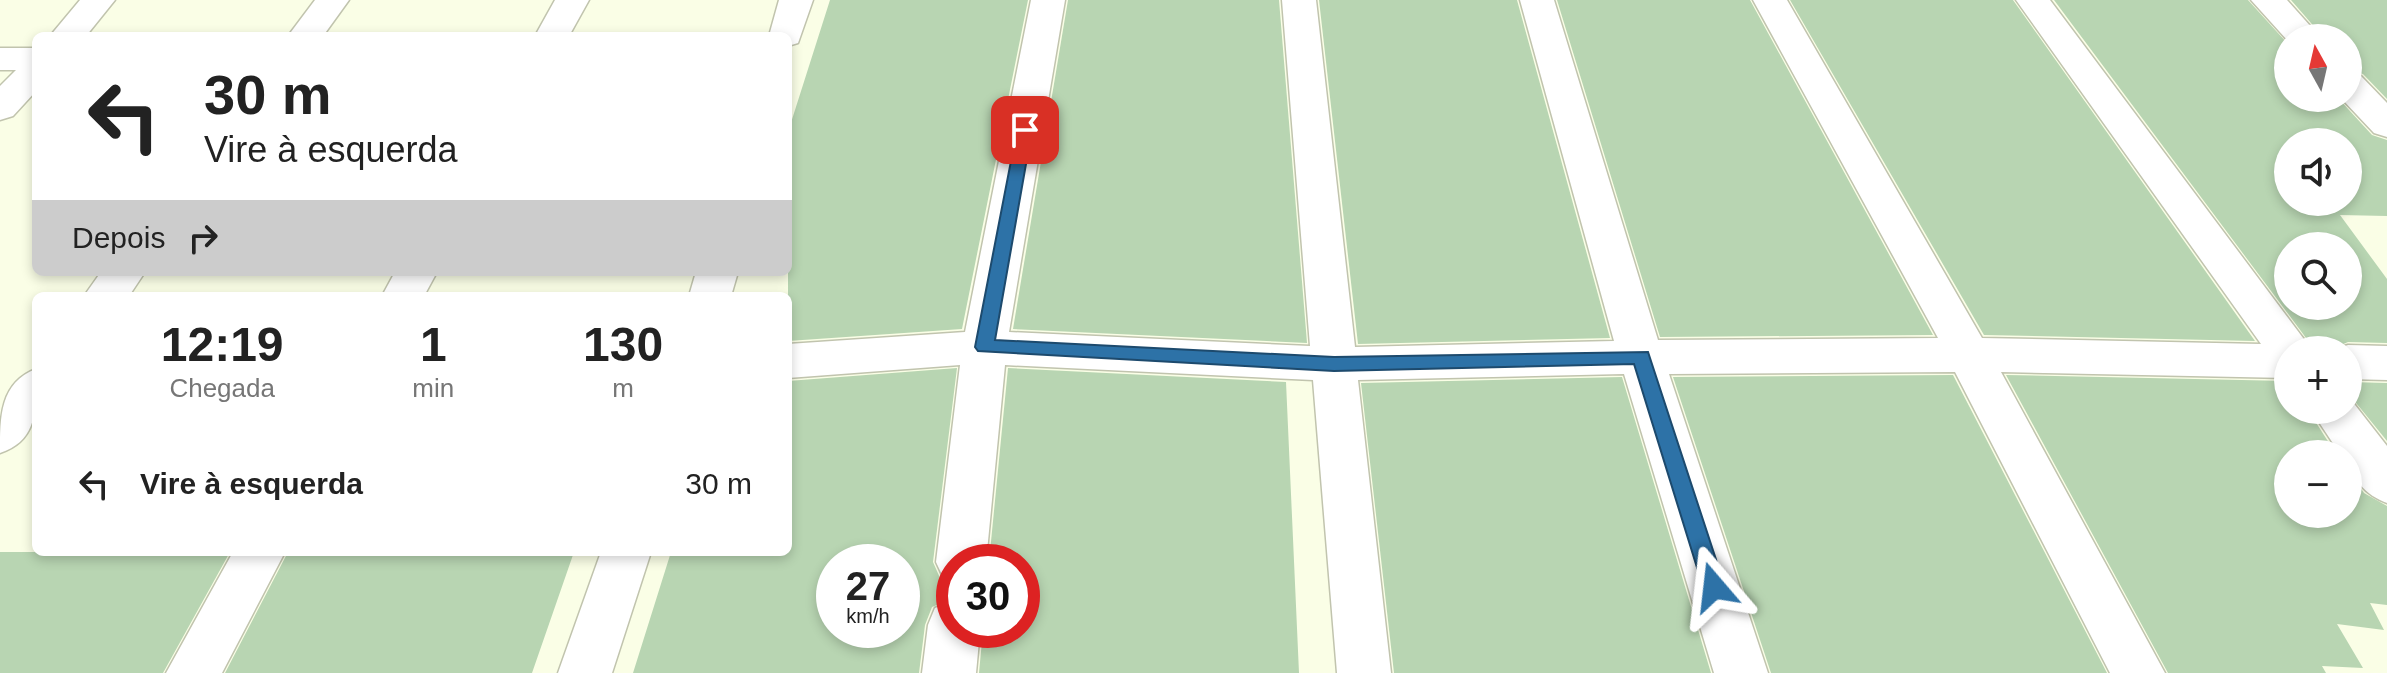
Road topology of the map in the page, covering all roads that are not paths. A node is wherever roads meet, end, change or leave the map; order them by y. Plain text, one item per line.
1 (98, 0) edge
2 (332, 0) edge
3 (572, 0) edge
4 (796, 0) edge
5 (1048, 0) edge
6 (1299, 0) edge
7 (1537, 0) edge
8 (1770, 0) edge
9 (2033, 0) edge
10 (2268, 0) edge
11 (2291, 24) edge
12 (70, 32) edge
13 (308, 32) edge
14 (554, 32) edge
15 (787, 32) edge
16 (0, 59) edge
17 (32, 59) edge
18 (32, 74) edge
19 (2362, 99) edge
20 (0, 108) edge
21 (2387, 125) edge
22 (121, 276) edge
23 (108, 292) edge
24 (2280, 336) edge
25 (984, 347) junction
26 (1969, 355) junction
27 (1641, 357) junction
28 (792, 361) edge
29 (2274, 361) edge
30 (2362, 362) edge
31 (2387, 363) edge
32 (1334, 364) junction
33 (32, 374) edge
34 (0, 375) edge
35 (32, 392) edge
36 (2344, 424) edge
37 (0, 434) edge
38 (2387, 483) edge
39 (963, 544) edge
40 (258, 556) edge
41 (625, 556) edge
42 (952, 648) edge
43 (193, 673) edge
44 (585, 673) edge
45 (949, 673) edge
46 (1364, 673) edge
47 (1741, 673) edge
48 (2138, 673) edge

1 - 12 street
2 - 13 street
3 - 14 street
4 - 15 street
5 - 25 street
6 - 32 street
7 - 27 street
8 - 26 street
9 - 24 street
10 - 11 street
16 - 17 street
18 - 20 street
19 - 21 street
22 - 23 street
25 - 28 street
25 - 32 street
25 - 39 street
26 - 27 street
26 - 29 street
26 - 48 street
27 - 32 street
27 - 47 street
30 - 31 street
32 - 46 street
33 - 34 street
35 - 37 street
36 - 38 street
40 - 43 street
41 - 44 street
42 - 45 street

